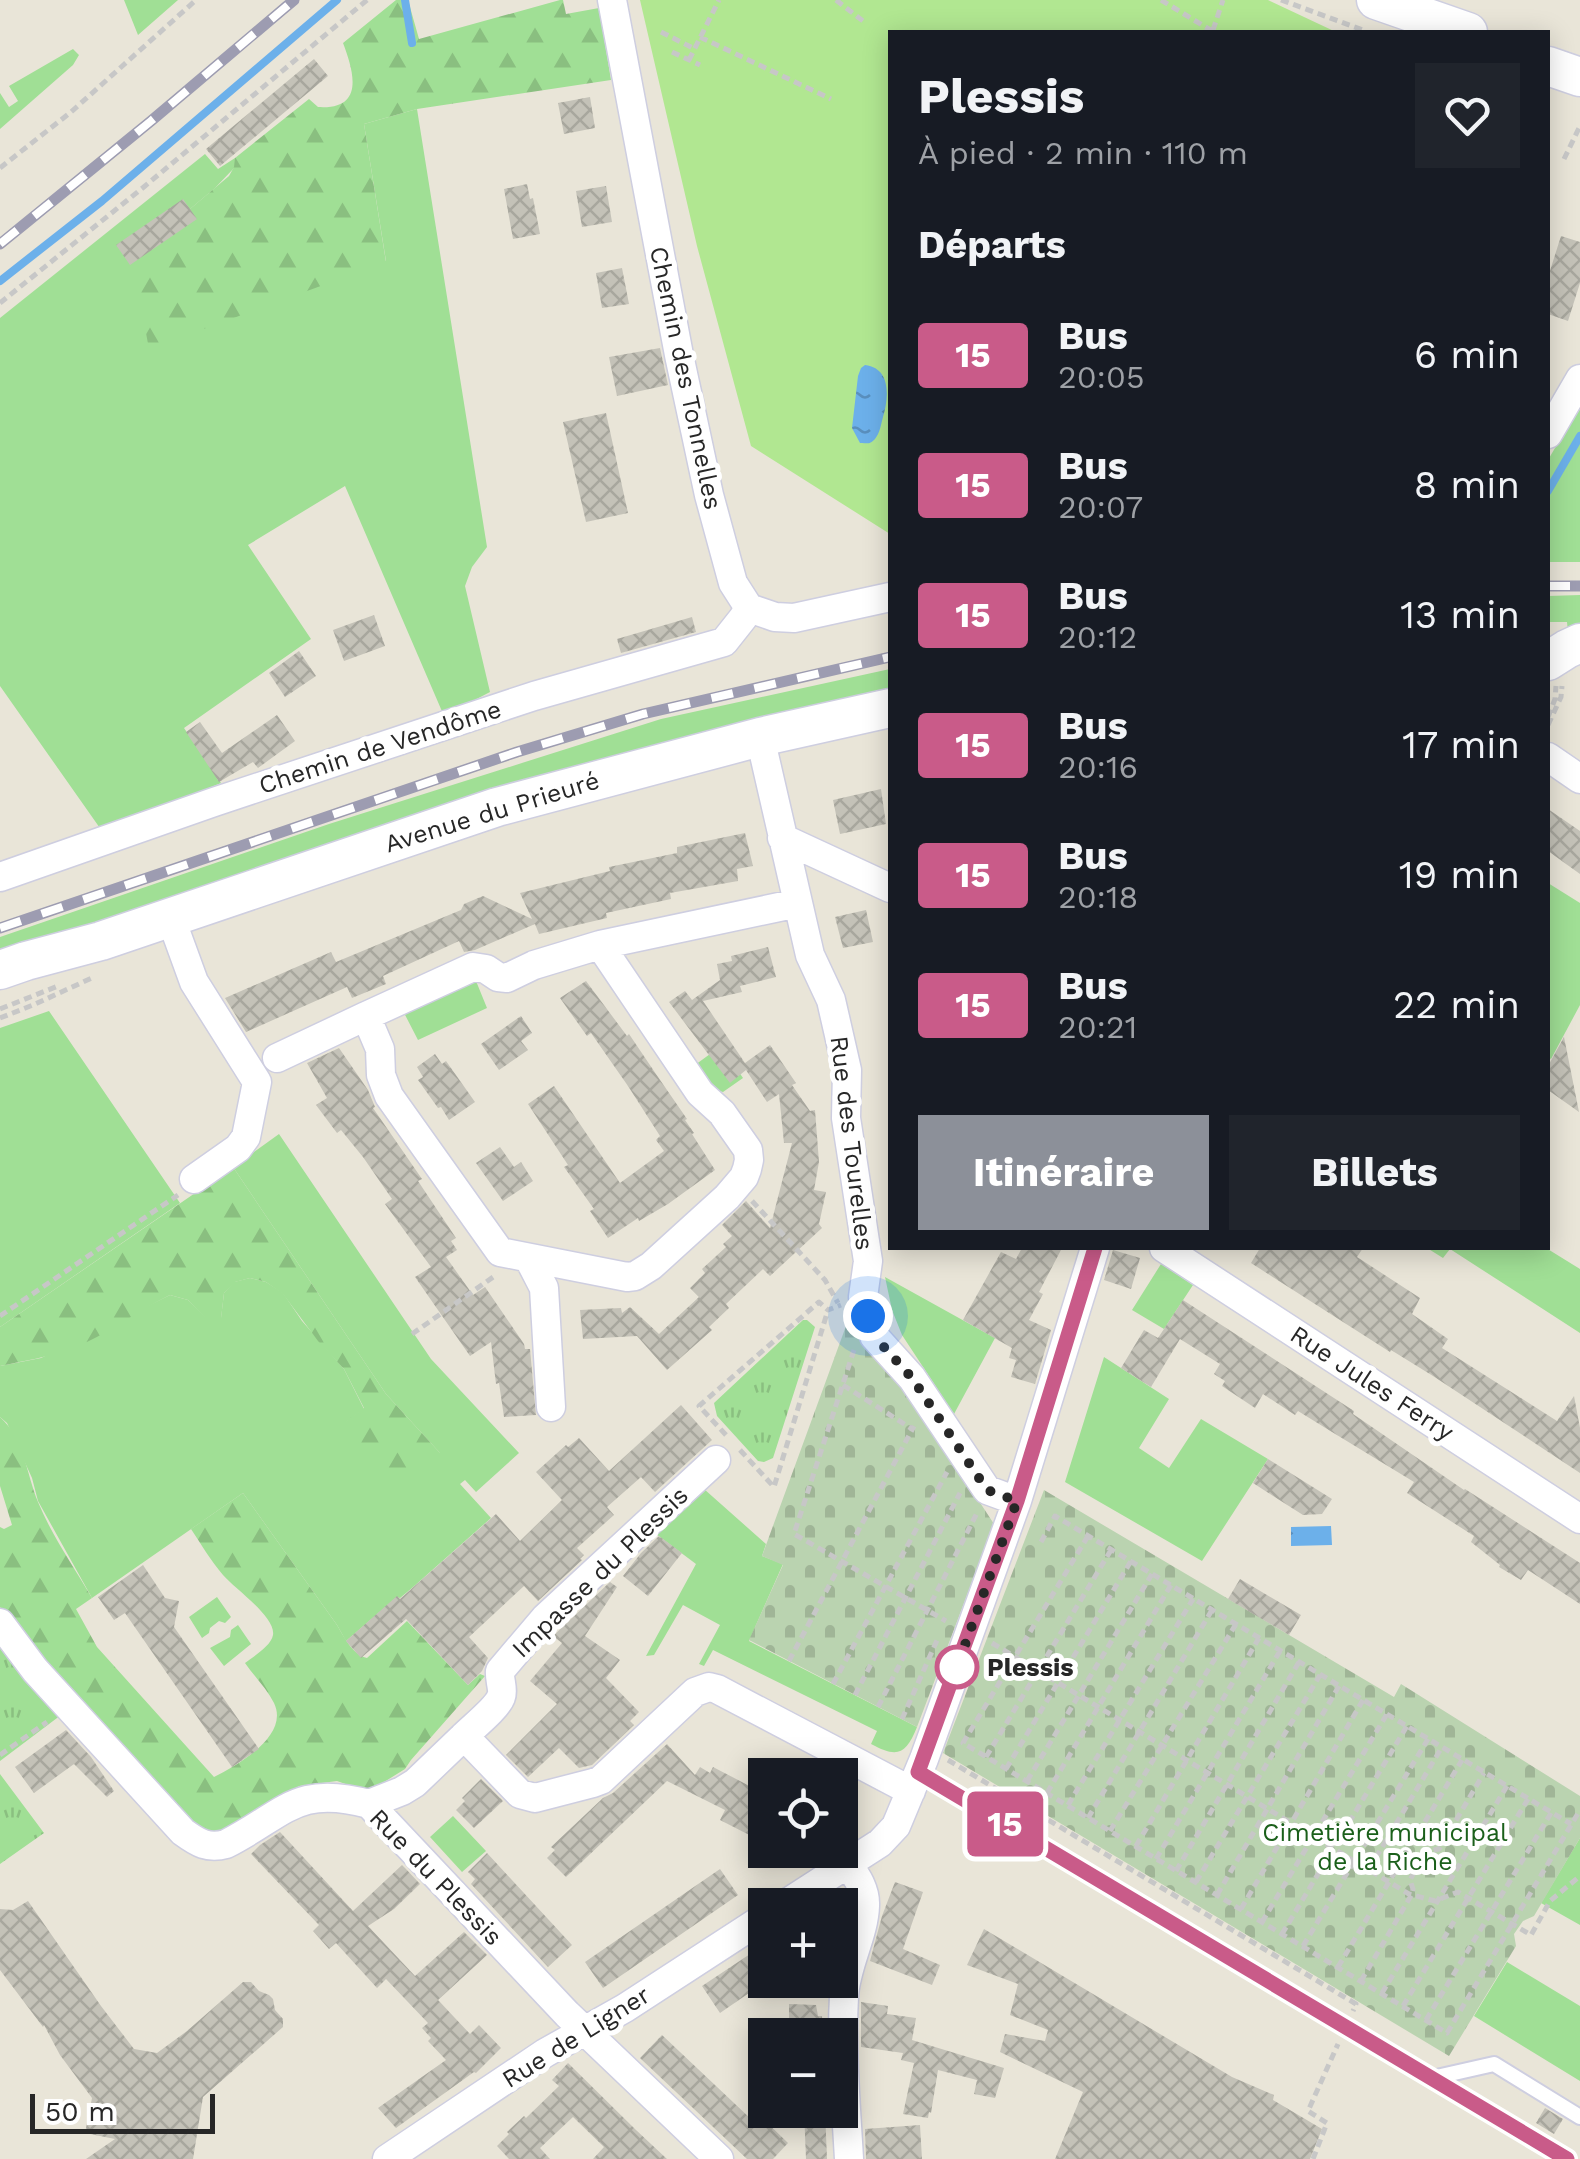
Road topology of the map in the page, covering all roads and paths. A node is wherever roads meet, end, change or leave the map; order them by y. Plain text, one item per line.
1 (196, 0) edge
2 (367, 0) edge
3 (612, 0) edge
4 (720, 0) edge
5 (836, 0) edge
6 (1161, 0) edge
7 (1223, 0) edge
8 (1281, 0) edge
9 (1376, 0) edge
10 (863, 21) dead end
11 (1209, 30) edge
12 (1213, 30) edge
13 (1365, 30) edge
14 (1462, 30) edge
15 (661, 32) dead end
16 (700, 37) junction
17 (695, 49) junction
18 (1550, 50) edge
19 (1580, 51) edge
20 (672, 52) dead end
21 (689, 60) junction
22 (700, 65) dead end
23 (1550, 67) edge
24 (1580, 77) edge
25 (831, 100) dead end
26 (1580, 126) edge
27 (1564, 159) dead end
28 (0, 168) edge
29 (0, 303) edge
30 (1580, 379) edge
31 (1550, 431) edge
32 (888, 597) edge
33 (748, 608) junction
34 (1580, 643) edge
35 (1550, 662) edge
36 (888, 708) edge
37 (1550, 711) edge
38 (760, 737) junction
39 (1550, 758) edge
40 (1580, 779) edge
41 (782, 838) junction
42 (0, 877) edge
43 (888, 887) edge
44 (798, 903) junction
45 (170, 916) junction
46 (101, 942) junction
47 (600, 945) junction
48 (0, 970) edge
49 (0, 990) edge
50 (366, 1016) junction
51 (277, 1058) dead end
52 (194, 1179) joint
53 (738, 1186) junction
54 (1094, 1250) edge
55 (1167, 1250) edge
56 (522, 1258) junction
57 (840, 1306) dead end
58 (828, 1310) joint
59 (0, 1316) edge
60 (412, 1334) dead end
61 (858, 1339) dead end
62 (843, 1385) junction
63 (928, 1402) junction
64 (552, 1407) dead end
65 (912, 1429) junction
66 (716, 1460) dead end
67 (953, 1460) dead end
68 (966, 1481) dead end
69 (1017, 1501) junction
70 (981, 1504) dead end
71 (1580, 1518) edge
72 (1088, 1536) junction
73 (1041, 1542) dead end
74 (1111, 1550) junction
75 (842, 1561) junction
76 (1130, 1561) junction
77 (1152, 1574) junction
78 (886, 1586) junction
79 (1171, 1586) junction
80 (906, 1598) junction
81 (1193, 1599) junction
82 (927, 1610) junction
83 (1212, 1610) junction
84 (0, 1624) edge
85 (1236, 1624) junction
86 (971, 1630) junction
87 (1259, 1638) junction
88 (1280, 1650) junction
89 (1017, 1658) junction
90 (789, 1661) dead end
91 (1299, 1662) junction
92 (1038, 1671) junction
93 (1320, 1675) junction
94 (1058, 1683) junction
95 (833, 1684) dead end
96 (1339, 1686) junction
97 (855, 1695) dead end
98 (1078, 1695) junction
99 (1363, 1700) junction
100 (878, 1707) dead end
101 (1098, 1707) junction
102 (1387, 1714) junction
103 (1120, 1720) junction
104 (48, 1721) dead end
105 (1407, 1726) junction
106 (1139, 1732) junction
107 (464, 1736) junction
108 (1428, 1739) junction
109 (1162, 1746) junction
110 (1442, 1748) junction
111 (0, 1754) edge
112 (986, 1756) junction
113 (1187, 1760) junction
114 (1462, 1760) junction
115 (1006, 1768) junction
116 (1208, 1772) junction
117 (1484, 1773) junction
118 (914, 1781) junction
119 (1027, 1781) junction
120 (1228, 1784) junction
121 (1507, 1786) junction
122 (1047, 1793) junction
123 (1247, 1796) junction
124 (1528, 1799) junction
125 (369, 1804) junction
126 (1068, 1805) junction
127 (1268, 1808) junction
128 (1580, 1810) edge
129 (1551, 1812) junction
130 (1088, 1818) junction
131 (1291, 1823) junction
132 (1571, 1824) junction
133 (1110, 1831) junction
134 (1313, 1836) junction
135 (1136, 1846) junction
136 (1334, 1848) junction
137 (858, 1857) edge
138 (1156, 1859) junction
139 (1354, 1861) junction
140 (842, 1868) edge
141 (851, 1868) edge
142 (1369, 1870) junction
143 (1176, 1871) junction
144 (1580, 1876) edge
145 (1389, 1881) junction
146 (1196, 1882) junction
147 (811, 1888) edge
148 (1412, 1894) junction
149 (1217, 1895) junction
150 (1468, 1898) junction
151 (1439, 1899) junction
152 (1240, 1909) junction
153 (1491, 1911) junction
154 (1262, 1922) junction
155 (1512, 1924) junction
156 (748, 1928) edge
157 (1282, 1934) junction
158 (1303, 1946) junction
159 (1338, 1968) junction
160 (1360, 1981) junction
161 (1382, 1994) junction
162 (1403, 2006) junction
163 (1426, 2020) junction
164 (584, 2031) junction
165 (1432, 2078) junction
166 (1580, 2117) edge
167 (387, 2159) edge
168 (719, 2159) edge
169 (849, 2159) edge
170 (1567, 2159) edge

1 - 28 path
2 - 29 path
3 - 33 street, Chemin des Tonnelles
4 - 16 path
5 - 10 path
6 - 11 path
7 - 12 path
8 - 13 path
9 - 14 street
15 - 17 path
16 - 17 path
16 - 25 path
17 - 21 path
18 - 19 street
20 - 21 path
21 - 22 path
23 - 24 street
26 - 27 path
30 - 31 street
32 - 33 street
33 - 42 street, Chemin de Vendôme
34 - 35 street
35 - 37 path
36 - 38 street, Avenue du Prieuré
38 - 41 street, Rue des Tourelles
38 - 45 street, Avenue du Prieuré
39 - 40 street
41 - 43 street
41 - 44 street, Rue des Tourelles
44 - 47 street
44 - 63 street, Rue des Tourelles
45 - 46 street, Avenue du Prieuré
45 - 52 street
46 - 48 street, Avenue du Prieuré
46 - 49 street, Avenue du Prieuré
47 - 50 street
47 - 53 street
50 - 51 street
50 - 56 street
52 - 59 path
53 - 56 street
53 - 57 path
54 - 69 street
55 - 71 street, Rue Jules Ferry
56 - 60 path
56 - 64 street
58 - 58 path
61 - 62 path
62 - 65 path
62 - 75 path
63 - 65 path
63 - 69 street, Rue des Tourelles
65 - 75 path
66 - 107 street, Impasse du Plessis
67 - 78 path
68 - 80 path
69 - 86 street
70 - 82 path
72 - 73 path
72 - 74 path
72 - 89 path
74 - 76 path
74 - 92 path
75 - 78 path
75 - 90 path
76 - 77 path
76 - 94 path
77 - 79 path
77 - 98 path
78 - 80 path
78 - 95 path
79 - 81 path
79 - 101 path
80 - 82 path
80 - 97 path
81 - 83 path
81 - 103 path
82 - 86 path
82 - 100 path
83 - 85 path
83 - 106 path
84 - 125 street, Rue du Plessis
85 - 87 path
85 - 109 path
86 - 89 path
86 - 118 street
87 - 88 path
87 - 113 path
88 - 91 path
88 - 116 path
89 - 92 path
89 - 112 path
91 - 93 path
91 - 120 path
92 - 94 path
92 - 112 path
93 - 96 path
93 - 123 path
94 - 98 path
94 - 115 path
96 - 99 path
96 - 127 path
98 - 101 path
98 - 119 path
99 - 102 path
99 - 131 path
101 - 103 path
101 - 122 path
102 - 105 path
102 - 134 path
103 - 106 path
103 - 126 path
104 - 111 path
105 - 108 path
105 - 136 path
106 - 109 path
106 - 130 path
107 - 118 street
107 - 125 street, Impasse du Plessis
108 - 110 path
108 - 139 path
109 - 113 path
109 - 133 path
110 - 114 path
110 - 142 path
112 - 115 path
113 - 116 path
113 - 135 path
114 - 117 path
114 - 145 path
115 - 119 path
116 - 120 path
116 - 138 path
117 - 121 path
117 - 148 path
118 - 137 street
118 - 165 lane
119 - 122 path
120 - 123 path
120 - 143 path
121 - 124 path
121 - 151 path
122 - 126 path
123 - 127 path
123 - 146 path
124 - 129 path
124 - 150 path
125 - 164 street, Rue du Plessis
126 - 130 path
127 - 131 path
127 - 149 path
128 - 132 path
129 - 132 path
129 - 153 path
130 - 133 path
131 - 134 path
131 - 152 path
132 - 155 path
133 - 135 path
134 - 136 path
134 - 154 path
135 - 138 path
136 - 139 path
136 - 157 path
138 - 143 path
139 - 142 path
139 - 158 path
140 - 147 street
141 - 169 street
142 - 145 path
143 - 146 path
144 - 155 path
145 - 148 path
145 - 159 path
146 - 149 path
148 - 151 path
148 - 160 path
149 - 152 path
150 - 151 path
150 - 153 path
150 - 162 path
151 - 161 path
152 - 154 path
153 - 155 path
153 - 163 path
154 - 157 path
155 - 163 path
156 - 164 street, Rue de Ligner
157 - 158 path
158 - 159 path
159 - 160 path
160 - 161 path
161 - 162 path
162 - 163 path
164 - 167 street, Rue de Ligner
164 - 168 street, Rue du Plessis
165 - 166 lane
165 - 170 lane

